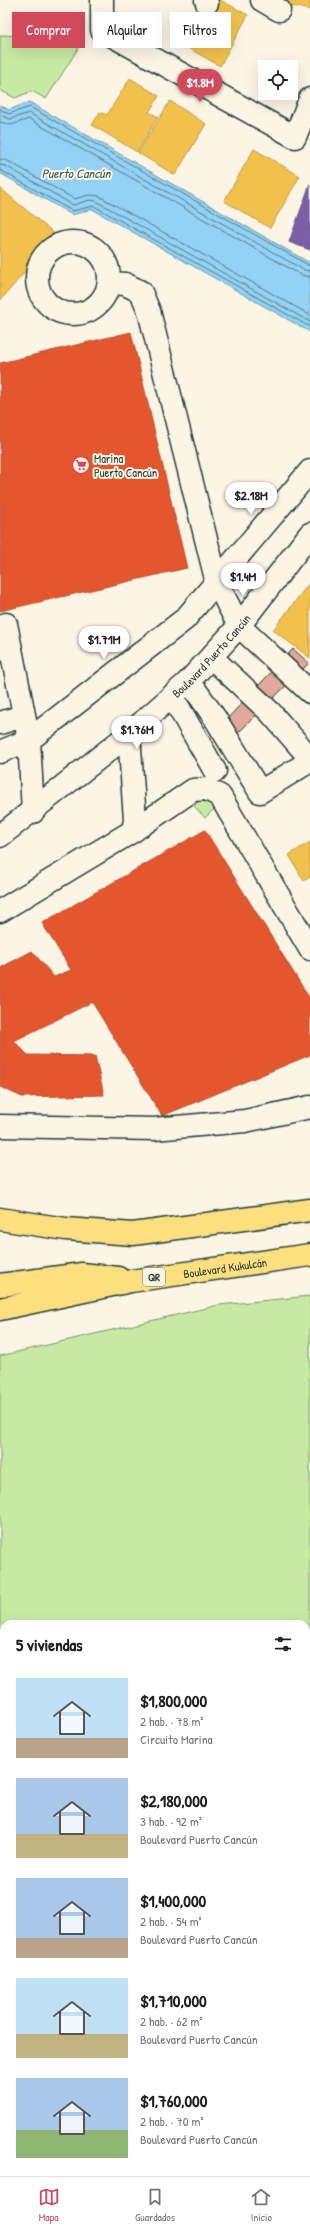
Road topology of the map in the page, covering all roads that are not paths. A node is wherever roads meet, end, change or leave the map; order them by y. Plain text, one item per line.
1 (102, 0) edge
2 (310, 100) edge
3 (110, 282) dead end
4 (310, 470) edge
5 (310, 534) edge
6 (217, 583) junction
7 (6, 624) dead end
8 (239, 626) junction
9 (211, 657) junction
10 (189, 681) junction
11 (310, 692) edge
12 (172, 696) junction
13 (24, 716) junction
14 (0, 723) edge
15 (129, 734) junction
16 (29, 740) junction
17 (0, 752) edge
18 (310, 758) edge
19 (310, 762) edge
20 (215, 771) dead end
21 (33, 812) junction
22 (133, 831) junction
23 (0, 836) edge
24 (0, 911) edge
25 (310, 949) edge
26 (310, 1107) edge
27 (0, 1126) edge
28 (310, 1210) edge
29 (0, 1219) edge
30 (310, 1255) edge
31 (131, 1281) junction
32 (0, 1285) edge
33 (0, 1309) edge

1 - 2 street
3 - 6 street
4 - 6 street
5 - 8 street, Boulevard Puerto Cancún
6 - 8 street
6 - 16 street
7 - 13 street
8 - 9 street, Boulevard Puerto Cancún
8 - 11 street
9 - 10 street, Boulevard Puerto Cancún
9 - 18 street
10 - 12 street, Boulevard Puerto Cancún
10 - 19 street
12 - 15 street, Boulevard Puerto Cancún
12 - 20 street
13 - 14 street
13 - 16 street
15 - 21 street, Boulevard Puerto Cancún
15 - 22 street
16 - 17 street
16 - 21 street
21 - 23 street, Boulevard Puerto Cancún
22 - 24 street
22 - 25 street
26 - 27 street
28 - 29 main road
30 - 31 main road, Boulevard Kukulcán / QR
31 - 32 main road
31 - 33 main road, Boulevard Kukulcán / QR

